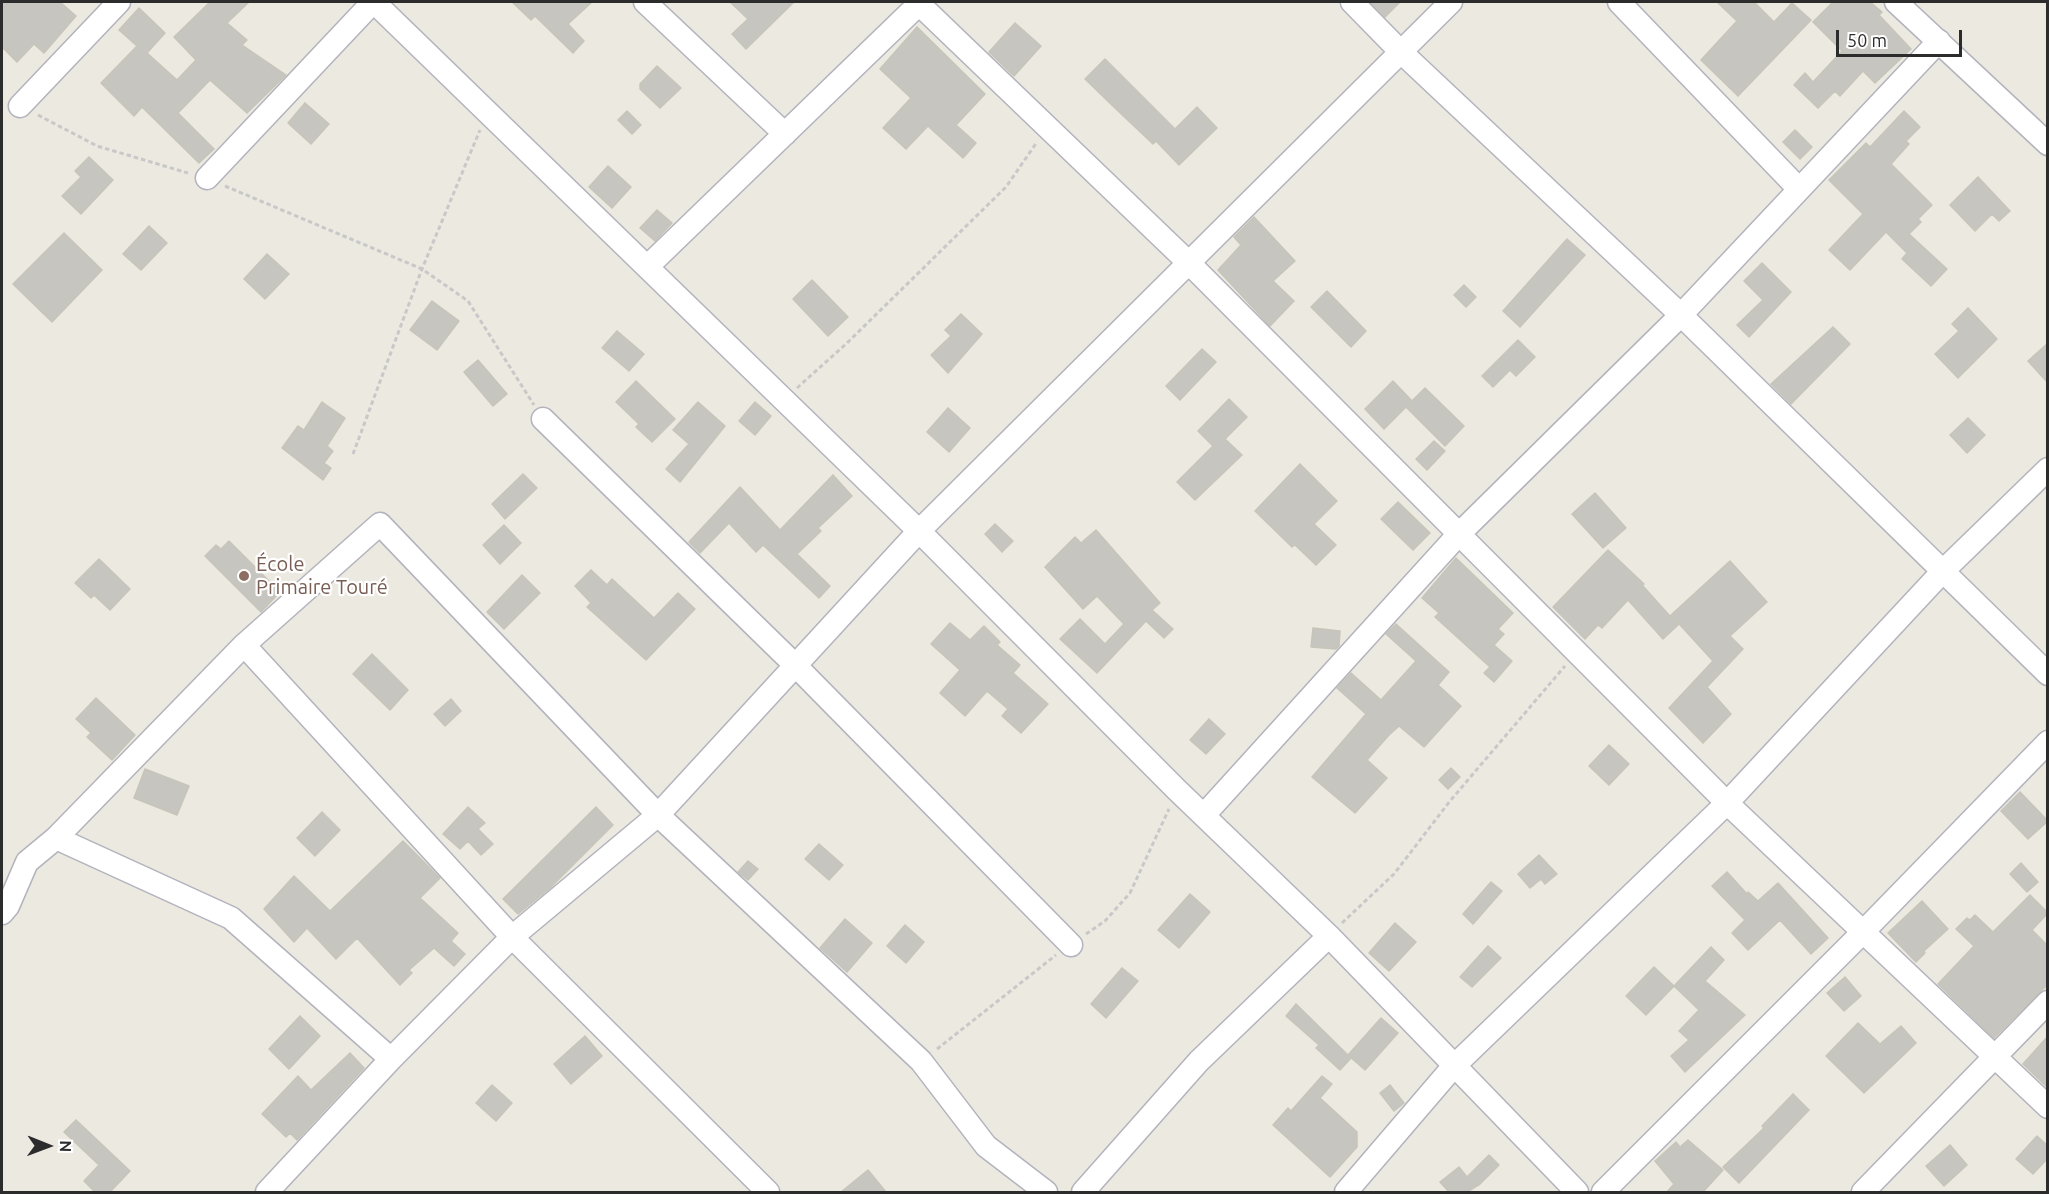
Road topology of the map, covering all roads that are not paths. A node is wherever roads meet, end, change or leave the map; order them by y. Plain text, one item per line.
1 (119, 2) edge
2 (374, 2) edge
3 (645, 2) edge
4 (919, 2) edge
5 (1352, 2) edge
6 (1451, 2) edge
7 (1619, 2) edge
8 (1896, 2) edge
9 (1939, 41) junction
10 (1400, 51) junction
11 (21, 106) road end
12 (784, 134) junction
13 (2048, 144) edge
14 (207, 178) road end
15 (1799, 189) junction
16 (1189, 263) junction
17 (648, 266) junction
18 (1681, 315) junction
19 (543, 418) road end
20 (2048, 470) edge
21 (919, 531) junction
22 (1458, 536) junction
23 (1943, 571) junction
24 (244, 645) junction
25 (796, 666) junction
26 (2048, 674) edge
27 (2048, 742) edge
28 (1727, 803) junction
29 (658, 815) junction
30 (1204, 815) junction
31 (56, 838) junction
32 (2, 913) edge
33 (1862, 933) junction
34 (1329, 936) junction
35 (512, 937) junction
36 (1071, 945) dead end
37 (2048, 1002) edge
38 (1994, 1055) junction
39 (391, 1059) junction
40 (1453, 1067) junction
41 (2048, 1107) edge
42 (267, 1192) edge
43 (768, 1192) edge
44 (1046, 1192) edge
45 (1083, 1192) edge
46 (1346, 1192) edge
47 (1577, 1192) edge
48 (1603, 1192) edge
49 (1863, 1192) edge

1 - 11 street
2 - 14 street
2 - 17 street
3 - 12 street
4 - 12 street
4 - 16 street
5 - 10 street
6 - 10 street
7 - 15 street
8 - 9 street
9 - 13 street
9 - 15 street
10 - 16 street
10 - 18 street
12 - 17 street
15 - 18 street
16 - 21 street
16 - 22 street
17 - 21 street
18 - 22 street
18 - 23 street
19 - 25 street
20 - 23 street
21 - 25 street
21 - 30 street
22 - 28 street
22 - 30 street
23 - 26 street
23 - 28 street
24 - 29 street
24 - 31 street
24 - 35 street
25 - 29 street
25 - 36 street
27 - 33 street
28 - 33 street
28 - 40 street
29 - 35 street
29 - 44 street
30 - 34 street
31 - 32 street
31 - 39 street
33 - 38 street
33 - 48 street
34 - 40 street
34 - 45 street
35 - 39 street
35 - 43 street
37 - 38 street
38 - 41 street
38 - 49 street
39 - 42 street
40 - 46 street
40 - 47 street

